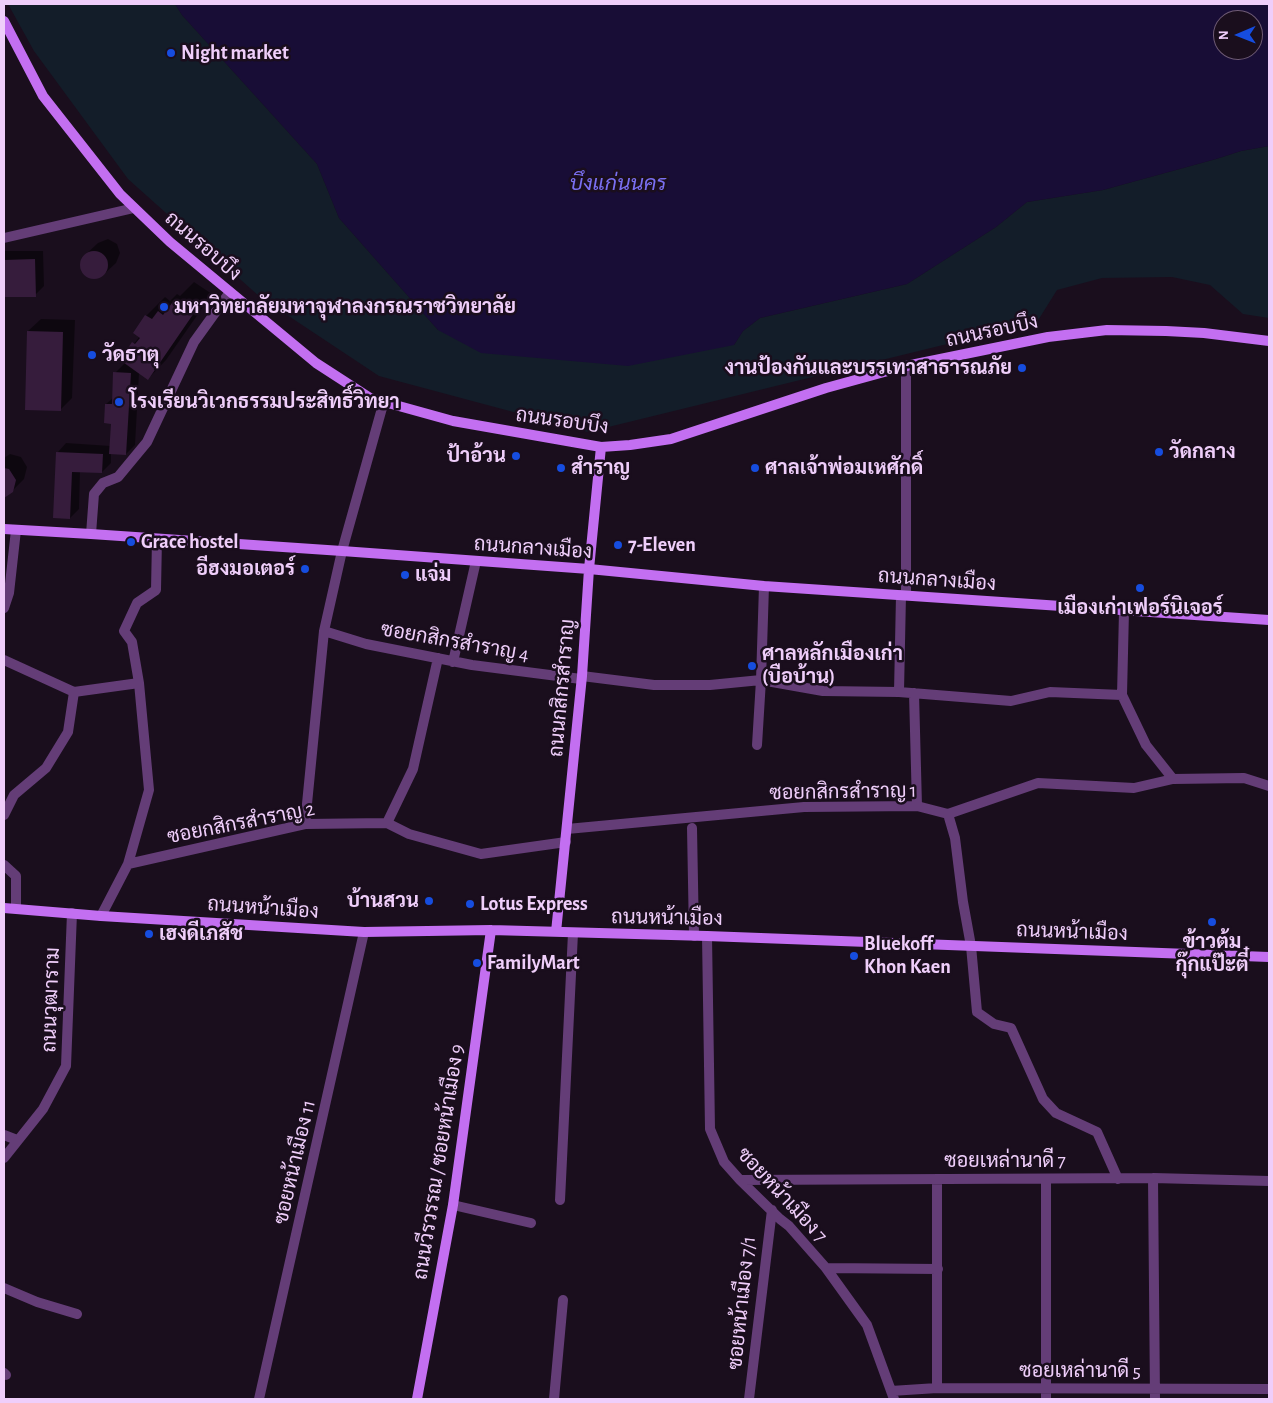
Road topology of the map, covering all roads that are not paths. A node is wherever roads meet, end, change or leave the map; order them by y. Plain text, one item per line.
1 (4, 21) edge
2 (134, 208) junction
3 (4, 238) edge
4 (230, 292) junction
5 (1269, 341) edge
6 (906, 366) junction
7 (384, 402) junction
8 (601, 447) junction
9 (4, 529) edge
10 (16, 530) junction
11 (91, 534) junction
12 (157, 539) junction
13 (342, 551) junction
14 (476, 562) junction
15 (589, 569) junction
16 (764, 586) junction
17 (903, 595) junction
18 (4, 608) edge
19 (1124, 612) junction
20 (1269, 620) edge
21 (324, 631) junction
22 (438, 658) junction
23 (4, 660) edge
24 (453, 662) junction
25 (582, 677) junction
26 (761, 680) junction
27 (138, 683) junction
28 (74, 692) junction
29 (900, 692) junction
30 (914, 693) junction
31 (1122, 695) junction
32 (757, 745) dead end
33 (1173, 779) junction
34 (1269, 786) edge
35 (917, 806) junction
36 (948, 814) junction
37 (4, 815) edge
38 (387, 823) junction
39 (305, 824) junction
40 (692, 828) dead end
41 (567, 829) junction
42 (566, 842) junction
43 (128, 864) junction
44 (4, 865) edge
45 (4, 908) edge
46 (16, 908) junction
47 (72, 914) junction
48 (101, 916) junction
49 (491, 930) junction
50 (364, 932) junction
51 (556, 932) junction
52 (573, 933) junction
53 (694, 936) junction
54 (707, 936) junction
55 (971, 946) junction
56 (1269, 957) edge
57 (4, 1136) edge
58 (18, 1140) junction
59 (4, 1158) edge
60 (1153, 1178) junction
61 (937, 1179) junction
62 (1046, 1179) junction
63 (1118, 1179) junction
64 (740, 1180) junction
65 (1269, 1181) edge
66 (560, 1200) dead end
67 (453, 1205) junction
68 (772, 1210) junction
69 (531, 1223) dead end
70 (826, 1268) junction
71 (938, 1269) junction
72 (4, 1288) edge
73 (564, 1300) dead end
74 (77, 1314) dead end
75 (937, 1388) junction
76 (1269, 1389) edge
77 (1046, 1394) edge
78 (1155, 1394) edge
79 (893, 1395) edge
80 (259, 1399) edge
81 (417, 1399) edge
82 (554, 1399) edge
83 (749, 1399) edge

1 - 2 street, ถนนรอบบึง
2 - 3 street
2 - 4 street, ถนนรอบบึง
4 - 7 street, ถนนรอบบึง
4 - 11 street
5 - 6 street, ถนนรอบบึง
6 - 8 street, ถนนรอบบึง
6 - 17 street
7 - 8 street, ถนนรอบบึง
7 - 13 street
8 - 15 street, ถนนกสิกรสำราญ
9 - 10 street, ถนนกลางเมือง
10 - 11 street, ถนนกลางเมือง
10 - 18 street
11 - 12 street, ถนนกลางเมือง
12 - 13 street, ถนนกลางเมือง
12 - 27 street
13 - 14 street, ถนนกลางเมือง
13 - 21 street
14 - 15 street, ถนนกลางเมือง
14 - 24 street
15 - 16 street, ถนนกลางเมือง
15 - 25 street, ถนนกสิกรสำราญ
16 - 17 street, ถนนกลางเมือง
16 - 26 street
17 - 19 street, ถนนกลางเมือง
17 - 29 street
19 - 20 street, ถนนกลางเมือง
19 - 31 street
21 - 22 street, ซอยกสิกรสำราญ 4
21 - 39 street
22 - 24 street, ซอยกสิกรสำราญ 4
22 - 38 street
23 - 28 street
24 - 25 street, ซอยกสิกรสำราญ 4
25 - 26 street, ซอยกสิกรสำราญ 4
25 - 41 street, ถนนกสิกรสำราญ
26 - 29 street, ซอยกสิกรสำราญ 4
26 - 32 street
27 - 28 street
27 - 43 street
28 - 37 street
29 - 30 street, ซอยกสิกรสำราญ 4
30 - 31 street, ซอยกสิกรสำราญ 4
30 - 35 street
31 - 33 street
33 - 34 street
33 - 36 street
35 - 36 street, ซอยกสิกรสำราญ 1
35 - 41 street, ซอยกสิกรสำราญ 1
36 - 55 street
38 - 39 street, ซอยกสิกรสำราญ 2
38 - 42 street, ซอยกสิกรสำราญ 2
39 - 43 street, ซอยกสิกรสำราญ 2
40 - 53 street
41 - 42 street, ถนนกสิกรสำราญ
42 - 51 street, ถนนกสิกรสำราญ
43 - 48 street
44 - 46 street
45 - 46 street, ถนนหน้าเมือง
46 - 47 street, ถนนหน้าเมือง
47 - 48 street, ถนนหน้าเมือง
47 - 58 street, ถนนวุฒาราม
48 - 50 street, ถนนหน้าเมือง
49 - 50 street, ถนนหน้าเมือง
49 - 51 street, ถนนหน้าเมือง
49 - 67 street, ถนนวีรวรรณ / ซอยหน้าเมือง 9
50 - 80 street, ซอยหน้าเมือง 11
51 - 52 street, ถนนหน้าเมือง
52 - 53 street, ถนนหน้าเมือง
52 - 66 street
53 - 54 street, ถนนหน้าเมือง
54 - 55 street, ถนนหน้าเมือง
54 - 64 street, ซอยหน้าเมือง 7
55 - 56 street, ถนนหน้าเมือง
55 - 63 street
57 - 58 street
58 - 59 street, ถนนวุฒาราม
60 - 63 street, ซอยเหล่านาดี 7
60 - 65 street, ซอยเหล่านาดี 7
60 - 78 street
61 - 62 street, ซอยเหล่านาดี 7
61 - 64 street, ซอยเหล่านาดี 7
61 - 71 street
62 - 63 street, ซอยเหล่านาดี 7
62 - 77 street
64 - 68 street, ซอยหน้าเมือง 7
67 - 69 street
67 - 81 street, ถนนวีรวรรณ / ซอยหน้าเมือง 9
68 - 70 street, ซอยหน้าเมือง 7
68 - 83 street, ซอยหน้าเมือง 7/1
70 - 71 street
70 - 79 street, ซอยหน้าเมือง 7
71 - 75 street
72 - 74 street
73 - 82 street
75 - 77 street, ซอยเหล่านาดี 5
75 - 79 street, ซอยเหล่านาดี 5
76 - 78 street, ซอยเหล่านาดี 5
77 - 78 street, ซอยเหล่านาดี 5

